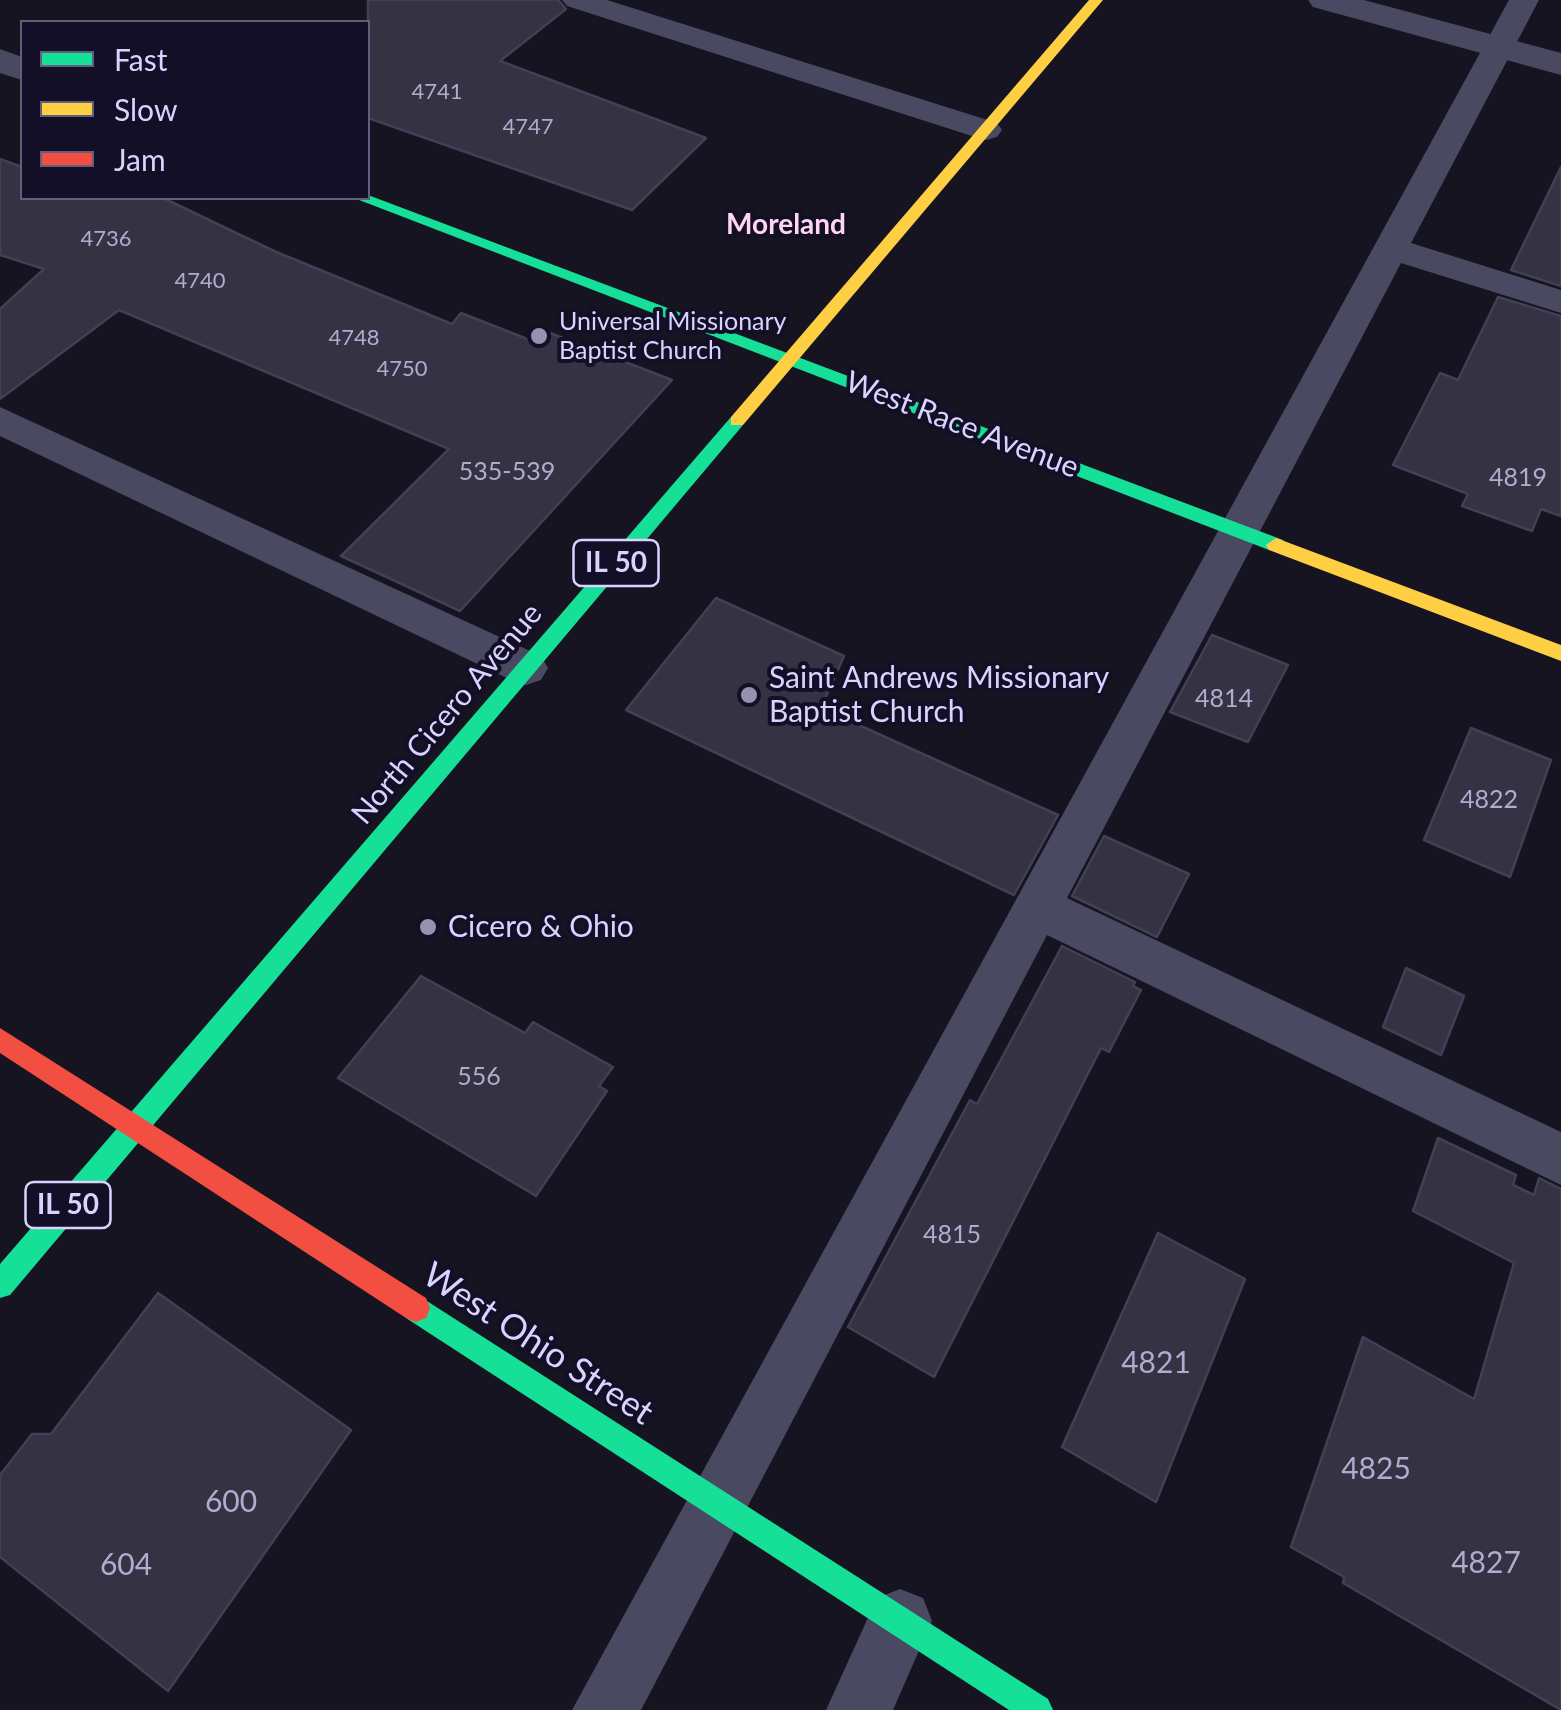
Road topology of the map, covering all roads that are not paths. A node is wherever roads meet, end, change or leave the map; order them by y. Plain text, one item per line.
1 (577, 0) edge
2 (1096, 0) edge
3 (1325, 0) edge
4 (1524, 0) edge
5 (1499, 47) junction
6 (1561, 64) edge
7 (986, 130) junction
8 (367, 200) edge
9 (1390, 248) junction
10 (1561, 302) edge
11 (789, 360) junction
12 (0, 420) edge
13 (1239, 530) junction
14 (1561, 653) edge
15 (526, 668) junction
16 (1036, 908) junction
17 (0, 1039) edge
18 (137, 1125) junction
19 (1561, 1159) edge
20 (0, 1285) edge
21 (718, 1502) junction
22 (900, 1622) junction
23 (605, 1710) edge
24 (859, 1710) edge
25 (1037, 1710) edge

1 - 7 lane
2 - 7 street, North Cicero Avenue / IL 50
3 - 5 street
4 - 5 lane
5 - 6 street
5 - 9 lane
7 - 11 street, North Cicero Avenue / IL 50
8 - 11 street, West Race Avenue
9 - 10 lane
9 - 13 lane
11 - 13 street, West Race Avenue
11 - 15 street, North Cicero Avenue / IL 50
12 - 15 lane
13 - 14 street, West Race Avenue
13 - 16 lane
15 - 18 street, North Cicero Avenue / IL 50
16 - 19 lane
16 - 21 lane
17 - 18 street, West Ohio Street
18 - 20 street, North Cicero Avenue / IL 50
18 - 21 street, West Ohio Street
21 - 22 street, West Ohio Street
21 - 23 lane
22 - 24 lane
22 - 25 street, West Ohio Street

